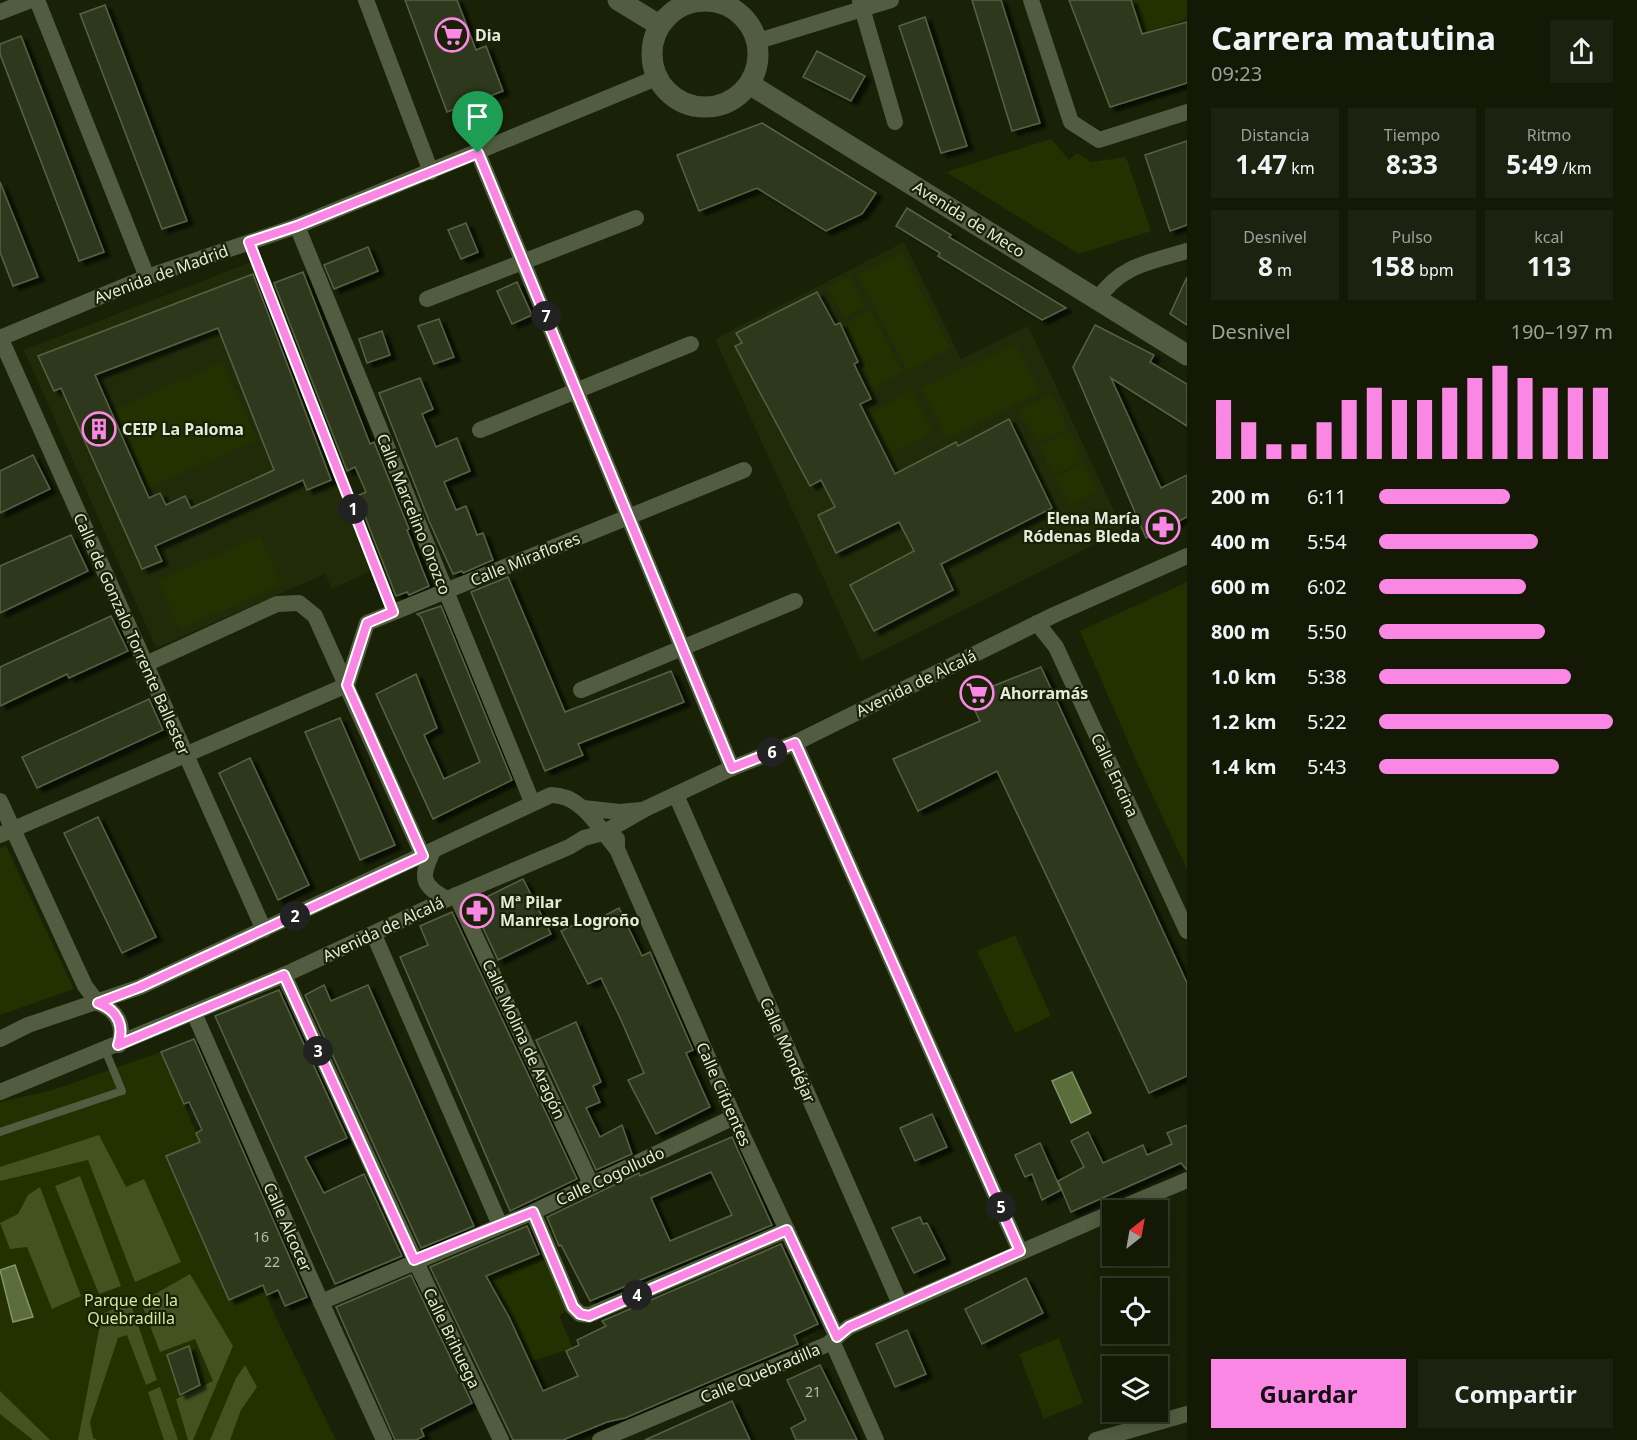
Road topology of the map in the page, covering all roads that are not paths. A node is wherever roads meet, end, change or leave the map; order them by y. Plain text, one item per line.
1 (31, 0) edge
2 (37, 0) edge
3 (366, 0) edge
4 (618, 0) edge
5 (693, 0) edge
6 (891, 0) edge
7 (1031, 0) edge
8 (861, 5) edge
9 (0, 12) edge
10 (659, 25) junction
11 (758, 41) junction
12 (656, 78) junction
13 (751, 85) junction
14 (1187, 112) edge
15 (895, 122) dead end
16 (478, 153) junction
17 (431, 172) junction
18 (636, 218) dead end
19 (297, 226) junction
20 (249, 242) junction
21 (1187, 251) edge
22 (523, 262) junction
23 (147, 277) junction
24 (427, 299) dead end
25 (1098, 299) junction
26 (0, 337) edge
27 (691, 344) dead end
28 (1187, 355) edge
29 (576, 389) junction
30 (480, 430) dead end
31 (744, 470) dead end
32 (629, 518) junction
33 (1187, 556) edge
34 (446, 591) junction
35 (795, 601) dead end
36 (393, 612) junction
37 (1037, 623) junction
38 (682, 646) junction
39 (146, 664) junction
40 (347, 685) junction
41 (582, 690) dead end
42 (795, 743) junction
43 (186, 754) junction
44 (732, 768) junction
45 (676, 795) junction
46 (0, 801) edge
47 (532, 802) junction
48 (645, 809) junction
49 (586, 812) junction
50 (625, 821) junction
51 (7, 832) edge
52 (603, 833) junction
53 (584, 838) junction
54 (617, 849) junction
55 (428, 854) junction
56 (452, 897) junction
57 (264, 930) junction
58 (1187, 931) edge
59 (374, 935) junction
60 (284, 975) junction
61 (98, 1003) junction
62 (195, 1013) junction
63 (0, 1039) edge
64 (112, 1047) junction
65 (0, 1092) edge
66 (734, 1117) junction
67 (0, 1132) edge
68 (1187, 1180) edge
69 (591, 1184) junction
70 (1140, 1200) edge
71 (533, 1212) junction
72 (1102, 1216) edge
73 (500, 1226) junction
74 (787, 1230) junction
75 (1020, 1251) junction
76 (414, 1260) junction
77 (321, 1302) junction
78 (900, 1304) junction
79 (835, 1339) junction
80 (1187, 1414) edge
81 (384, 1440) edge
82 (501, 1440) edge
83 (600, 1440) edge
84 (876, 1440) edge
85 (1096, 1440) edge

1 - 9 street
2 - 23 street
3 - 17 street
4 - 10 street
5 - 10 street
5 - 11 street
6 - 8 street
7 - 14 street
8 - 11 street
8 - 15 street
10 - 12 street
11 - 13 street
12 - 13 street
12 - 16 street, Avenida de Madrid
13 - 25 street, Avenida de Meco
16 - 17 street, Avenida de Madrid
16 - 22 street
17 - 19 street, Avenida de Madrid
18 - 22 street
19 - 20 street, Avenida de Madrid
19 - 34 street, Calle Marcelino Orozco
20 - 23 street, Avenida de Madrid
20 - 36 street
21 - 25 street
22 - 24 street
22 - 29 street
23 - 26 street, Avenida de Madrid
25 - 28 street, Avenida de Meco
26 - 39 street, Calle de Gonzalo Torrente Ballester
27 - 29 street
29 - 30 street
29 - 32 street
31 - 32 street, Calle Miraflores
32 - 34 street, Calle Miraflores
32 - 38 street
33 - 37 street, Avenida de Alcalá
34 - 36 street, Calle Miraflores
34 - 47 street, Calle Marcelino Orozco
35 - 38 street
36 - 40 street, Calle Miraflores
37 - 42 street, Avenida de Alcalá
37 - 58 street, Calle Encina
38 - 41 street
38 - 44 street
39 - 40 street
39 - 43 street, Calle de Gonzalo Torrente Ballester
40 - 43 street
40 - 55 street
42 - 44 street, Avenida de Alcalá
42 - 75 street
43 - 51 street
43 - 57 street, Calle de Gonzalo Torrente Ballester
44 - 45 street, Avenida de Alcalá
45 - 48 street, Avenida de Alcalá
45 - 78 street, Calle Mondéjar
46 - 51 street
47 - 49 street, Avenida de Alcalá
47 - 55 street, Avenida de Alcalá
48 - 49 street, Avenida de Alcalá
48 - 50 street, Avenida de Alcalá
49 - 52 street, Calle Cifuentes
49 - 53 street
50 - 52 street, Avenida de Alcalá
50 - 54 street
51 - 61 street
52 - 53 street, Avenida de Alcalá
52 - 54 street, Calle Cifuentes
53 - 56 street, Avenida de Alcalá
54 - 66 street, Calle Cifuentes
55 - 56 street
55 - 57 street, Avenida de Alcalá
56 - 59 street, Avenida de Alcalá
56 - 69 street, Calle Molina de Aragón
57 - 61 street, Avenida de Alcalá
59 - 60 street, Avenida de Alcalá
59 - 73 street
60 - 62 street, Avenida de Alcalá
60 - 76 street, Calle Brihuega
61 - 63 street, Avenida de Alcalá
61 - 64 street
62 - 64 street, Avenida de Alcalá
62 - 77 street, Calle Alcocer
64 - 65 street, Avenida de Alcalá
64 - 67 lane
66 - 69 street, Calle Cogolludo
66 - 74 street, Calle Cifuentes
68 - 70 street, Calle Quebradilla
69 - 71 street, Calle Cogolludo
71 - 73 street, Calle Cogolludo
71 - 74 street
72 - 75 street, Calle Quebradilla
73 - 76 street, Calle Cogolludo
74 - 79 street, Calle Cifuentes
75 - 78 street, Calle Quebradilla
76 - 77 street, Calle Cogolludo
76 - 82 street, Calle Brihuega
77 - 81 street, Calle Alcocer
78 - 79 street, Calle Quebradilla
79 - 83 street, Calle Quebradilla
79 - 84 street, Calle Cifuentes
80 - 85 street

